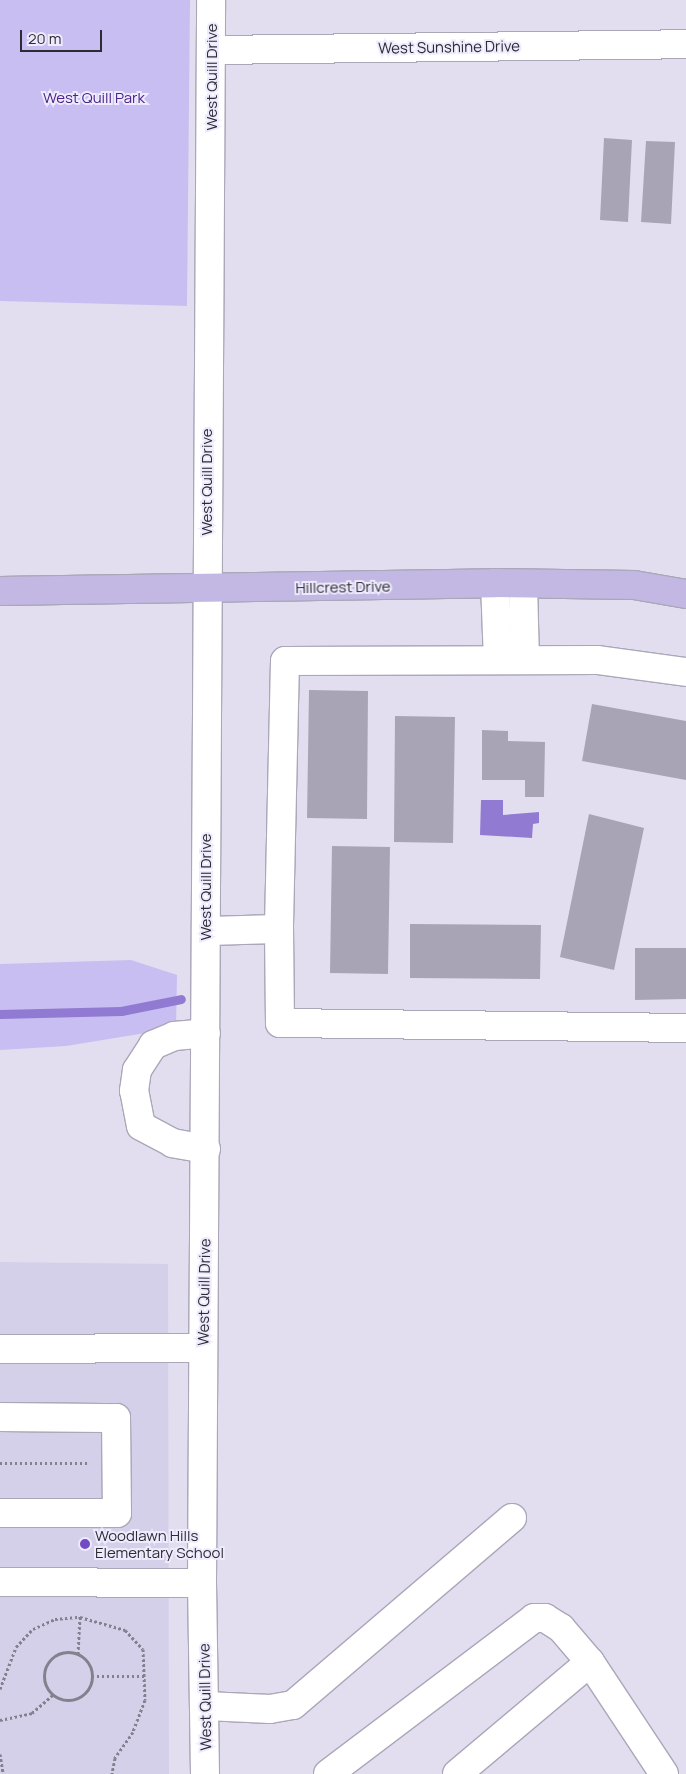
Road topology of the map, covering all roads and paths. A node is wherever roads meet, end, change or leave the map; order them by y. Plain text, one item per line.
1 (211, 0) edge
2 (686, 44) edge
3 (212, 50) junction
4 (495, 583) junction
5 (523, 584) junction
6 (206, 590) junction
7 (0, 591) edge
8 (686, 594) edge
9 (498, 660) junction
10 (525, 660) junction
11 (686, 672) edge
12 (279, 929) junction
13 (206, 931) junction
14 (686, 1028) edge
15 (206, 1033) junction
16 (206, 1149) junction
17 (203, 1348) junction
18 (0, 1349) edge
19 (0, 1418) edge
20 (116, 1462) junction
21 (0, 1463) edge
22 (0, 1513) edge
23 (512, 1518) dead end
24 (0, 1582) edge
25 (82, 1582) junction
26 (202, 1583) junction
27 (80, 1617) junction
28 (78, 1654) junction
29 (590, 1662) junction
30 (92, 1676) junction
31 (146, 1676) junction
32 (0, 1689) edge
33 (53, 1695) junction
34 (206, 1706) junction
35 (0, 1720) edge
36 (0, 1754) edge
37 (3, 1774) edge
38 (112, 1774) edge
39 (205, 1774) edge
40 (328, 1774) edge
41 (457, 1774) edge
42 (664, 1774) edge

1 - 3 street, West Quill Drive
2 - 3 street, West Sunshine Drive
3 - 6 street, West Quill Drive
4 - 5 main road, Hillcrest Drive
4 - 6 main road, Hillcrest Drive
4 - 9 street
5 - 8 main road, Hillcrest Drive
5 - 10 street
6 - 7 main road, Hillcrest Drive
6 - 13 street, West Quill Drive
9 - 10 street
9 - 12 street
10 - 11 street
12 - 13 street
12 - 14 street
13 - 15 street, West Quill Drive
15 - 16 street, West Quill Drive
15 - 16 street
16 - 17 street, West Quill Drive
17 - 18 street
17 - 26 street, West Quill Drive
19 - 20 street
20 - 21 path
20 - 22 street
23 - 34 street
24 - 25 street
25 - 26 street
25 - 27 path
26 - 34 street, West Quill Drive
27 - 28 path
27 - 31 path
27 - 32 path
28 - 30 path
28 - 33 path
29 - 40 street
29 - 41 street
29 - 42 street
30 - 31 path
30 - 33 path
31 - 38 path
33 - 35 path
34 - 39 street, West Quill Drive
36 - 37 path

